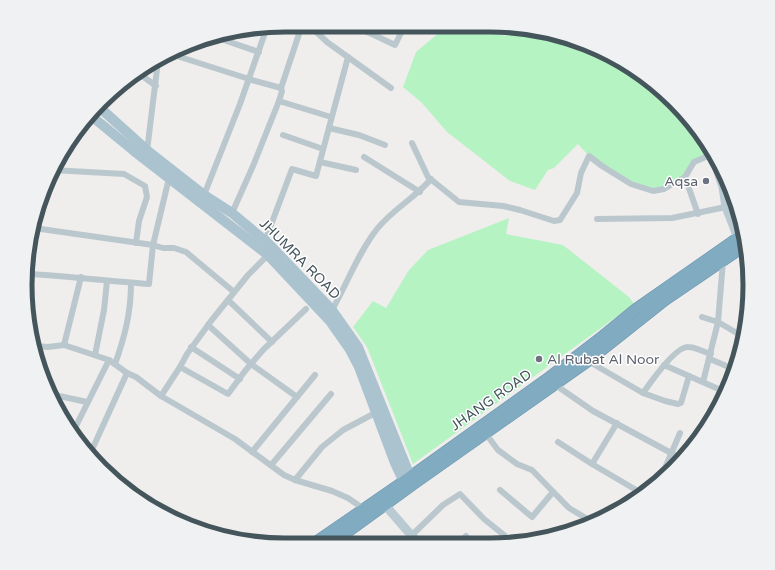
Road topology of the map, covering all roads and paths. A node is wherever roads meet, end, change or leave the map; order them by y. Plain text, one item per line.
1 (300, 32) edge
2 (316, 32) edge
3 (366, 32) edge
4 (402, 32) edge
5 (265, 33) edge
6 (224, 40) edge
7 (259, 52) junction
8 (348, 56) junction
9 (180, 57) dead end
10 (158, 66) edge
11 (142, 76) edge
12 (249, 79) junction
13 (156, 86) junction
14 (281, 88) junction
15 (391, 88) dead end
16 (279, 101) junction
17 (102, 110) edge
18 (331, 117) junction
19 (95, 118) edge
20 (328, 128) junction
21 (283, 135) dead end
22 (412, 143) dead end
23 (385, 145) dead end
24 (323, 149) junction
25 (145, 154) junction
26 (707, 156) edge
27 (364, 157) dead end
28 (320, 162) junction
29 (59, 170) edge
30 (356, 170) dead end
31 (685, 177) junction
32 (169, 178) junction
33 (431, 179) junction
34 (722, 183) edge
35 (420, 192) junction
36 (204, 195) junction
37 (726, 207) junction
38 (232, 213) junction
39 (698, 214) junction
40 (597, 218) dead end
41 (39, 229) edge
42 (737, 230) edge
43 (265, 241) junction
44 (739, 241) edge
45 (739, 242) edge
46 (136, 243) junction
47 (153, 245) junction
48 (268, 255) junction
49 (723, 261) junction
50 (33, 274) edge
51 (81, 277) junction
52 (106, 281) junction
53 (131, 282) junction
54 (234, 292) junction
55 (228, 300) junction
56 (306, 309) dead end
57 (332, 310) junction
58 (702, 318) dead end
59 (718, 322) junction
60 (208, 326) junction
61 (738, 334) edge
62 (606, 339) junction
63 (272, 342) junction
64 (64, 345) junction
65 (40, 346) edge
66 (191, 347) junction
67 (95, 355) junction
68 (710, 356) junction
69 (109, 360) junction
70 (588, 360) junction
71 (115, 364) junction
72 (251, 364) junction
73 (664, 364) junction
74 (180, 367) junction
75 (730, 367) edge
76 (128, 373) junction
77 (315, 374) dead end
78 (689, 376) junction
79 (240, 378) junction
80 (703, 382) junction
81 (554, 384) junction
82 (720, 390) edge
83 (643, 393) junction
84 (331, 394) dead end
85 (57, 396) edge
86 (162, 396) junction
87 (296, 397) junction
88 (87, 402) junction
89 (377, 412) junction
90 (617, 423) junction
91 (76, 427) edge
92 (680, 433) dead end
93 (486, 434) junction
94 (558, 442) dead end
95 (92, 449) edge
96 (252, 452) junction
97 (673, 454) junction
98 (272, 464) junction
99 (592, 464) junction
100 (667, 466) edge
101 (295, 480) junction
102 (409, 482) junction
103 (500, 490) dead end
104 (637, 491) edge
105 (553, 492) junction
106 (384, 505) junction
107 (364, 509) junction
108 (587, 519) edge
109 (412, 535) junction
110 (506, 537) edge
111 (322, 538) edge
112 (339, 538) edge
113 (414, 538) edge

1 - 14 street
2 - 8 street
3 - 4 street
5 - 7 street
6 - 7 street
7 - 12 street
8 - 15 street
8 - 18 street
9 - 12 street
10 - 13 street
11 - 13 street
12 - 14 street
12 - 36 street
13 - 25 street
14 - 16 street
16 - 18 street
16 - 38 street
17 - 25 main road, JHUMRA ROAD
18 - 20 street
19 - 25 main road, JHUMRA ROAD
20 - 23 street
20 - 24 street
21 - 24 street
22 - 33 street
24 - 28 street
25 - 32 main road, JHUMRA ROAD
25 - 36 main road, JHUMRA ROAD
26 - 31 street
27 - 35 street
28 - 30 street
28 - 43 street
29 - 46 street
31 - 33 street
31 - 39 street
32 - 47 street
32 - 48 main road, JHUMRA ROAD
33 - 35 street
34 - 37 street
35 - 57 street
36 - 38 main road, JHUMRA ROAD
37 - 39 street
37 - 42 street
38 - 43 main road, JHUMRA ROAD
39 - 40 street
41 - 46 street
43 - 57 main road, JHUMRA ROAD
44 - 62 highway, JHANG ROAD
45 - 49 highway, JHANG ROAD
46 - 47 street
47 - 53 street
47 - 54 street
48 - 54 street
48 - 89 main road, JHUMRA ROAD
49 - 59 street
49 - 62 highway, JHANG ROAD
50 - 51 street
51 - 52 street
51 - 64 street
52 - 53 street
52 - 67 street
53 - 71 street
54 - 55 street
55 - 60 street
55 - 63 street
56 - 63 street
57 - 102 main road, JHUMRA ROAD
58 - 59 street
59 - 61 street
59 - 68 street
60 - 66 street
60 - 72 street
62 - 70 highway, JHANG ROAD
62 - 102 highway, JHANG ROAD
63 - 72 street
64 - 65 street
64 - 67 street
66 - 74 street
66 - 79 street
67 - 69 street
68 - 73 street
68 - 75 street
68 - 80 street
69 - 71 street
69 - 88 street
70 - 81 highway, JHANG ROAD
70 - 83 street
71 - 76 street
72 - 79 street
72 - 87 street
73 - 78 street
73 - 83 street
74 - 79 street
74 - 86 street
76 - 86 street
76 - 95 street
77 - 87 street
78 - 80 street
78 - 83 street
80 - 82 street
81 - 90 street
81 - 93 highway, JHANG ROAD
84 - 98 street
85 - 88 street
86 - 96 street
87 - 96 street
88 - 91 street
89 - 101 street
89 - 102 main road, JHUMRA ROAD
90 - 97 street
90 - 99 street
92 - 97 street
93 - 102 highway, JHANG ROAD
93 - 105 street
94 - 99 street
96 - 98 street
97 - 100 street
98 - 101 street
99 - 104 street
101 - 107 street
102 - 106 highway, JHANG ROAD
102 - 107 highway, JHANG ROAD
103 - 105 street
105 - 108 street
106 - 109 street
106 - 112 highway, JHANG ROAD
107 - 111 highway, JHANG ROAD
109 - 110 street
109 - 113 street

